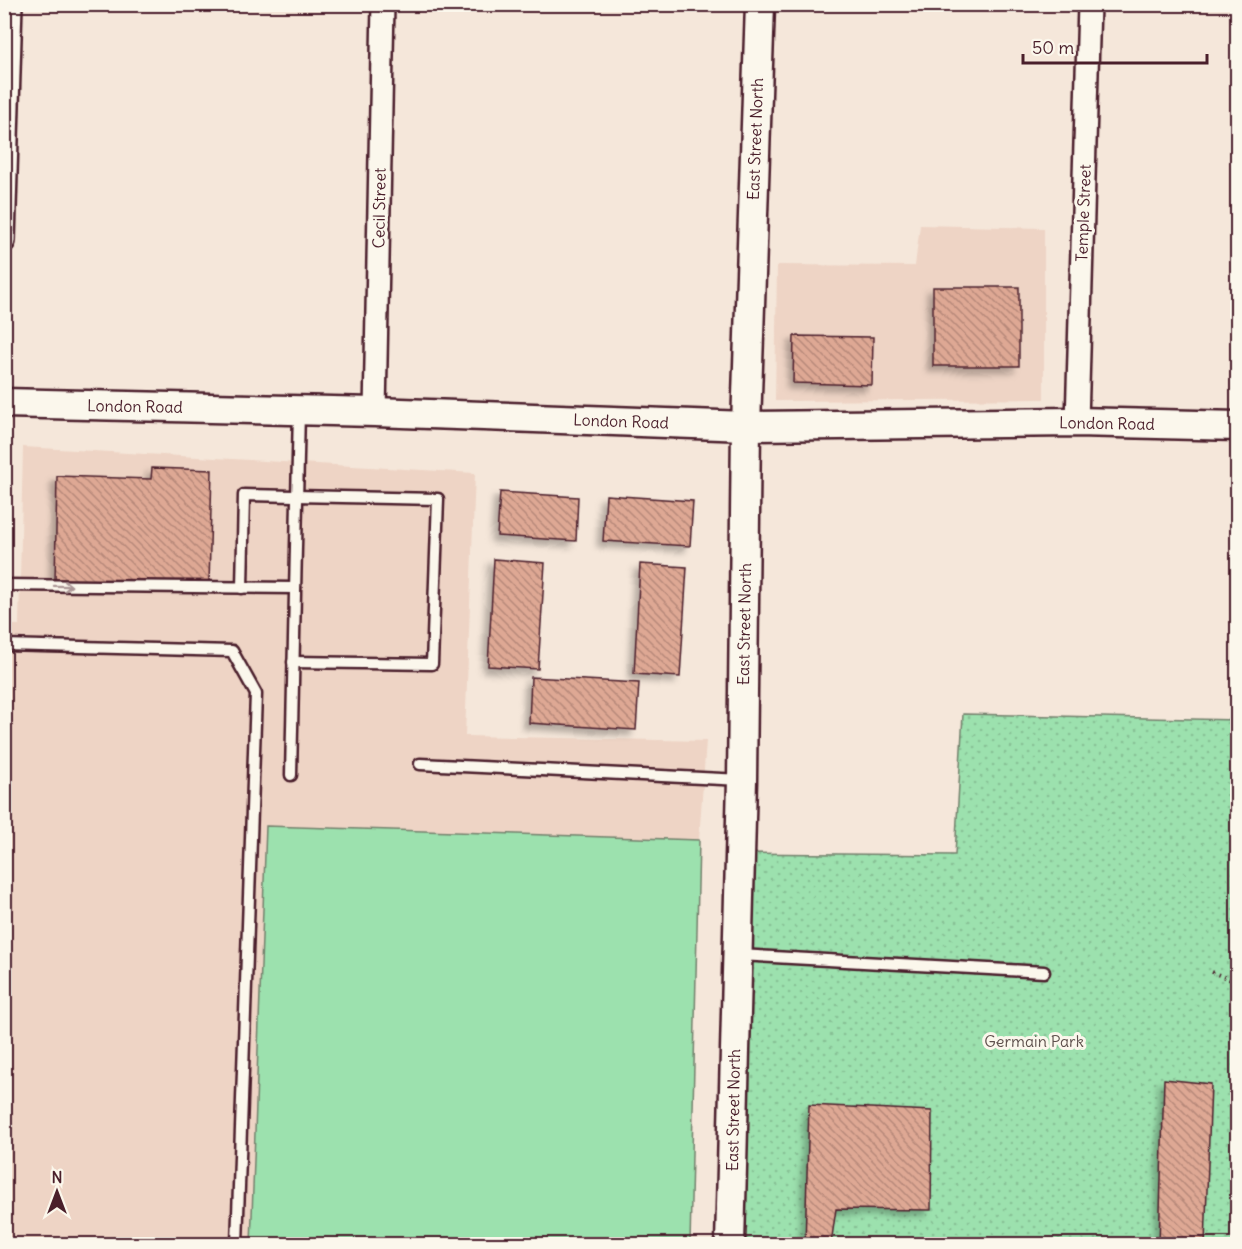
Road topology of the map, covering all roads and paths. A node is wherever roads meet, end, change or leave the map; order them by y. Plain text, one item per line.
1 (10, 4) edge
2 (383, 4) edge
3 (760, 4) edge
4 (1089, 4) edge
5 (4, 241) edge
6 (4, 403) edge
7 (299, 410) junction
8 (375, 412) junction
9 (1077, 422) junction
10 (746, 426) junction
11 (1238, 426) edge
12 (296, 496) junction
13 (4, 585) edge
14 (242, 588) junction
15 (295, 588) junction
16 (4, 645) edge
17 (293, 662) junction
18 (420, 764) dead end
19 (291, 775) dead end
20 (742, 780) junction
21 (737, 954) junction
22 (1044, 972) dead end
23 (1212, 972) dead end
24 (1238, 983) edge
25 (237, 1245) edge
26 (730, 1245) edge

1 - 5 street
2 - 8 street, Cecil Street
3 - 10 street, East Street North
4 - 9 street, Temple Street
6 - 7 street, London Road
7 - 8 street, London Road
7 - 12 lane
8 - 10 street, London Road
9 - 10 street, London Road
9 - 11 street, London Road
10 - 20 street, East Street North
12 - 14 lane
12 - 15 lane
12 - 17 lane
13 -> 14 lane
14 - 15 lane
15 - 17 lane
16 - 25 lane
17 - 19 lane
18 - 20 lane
20 - 21 street, East Street North
21 - 22 lane
21 - 26 street, East Street North
23 - 24 path

